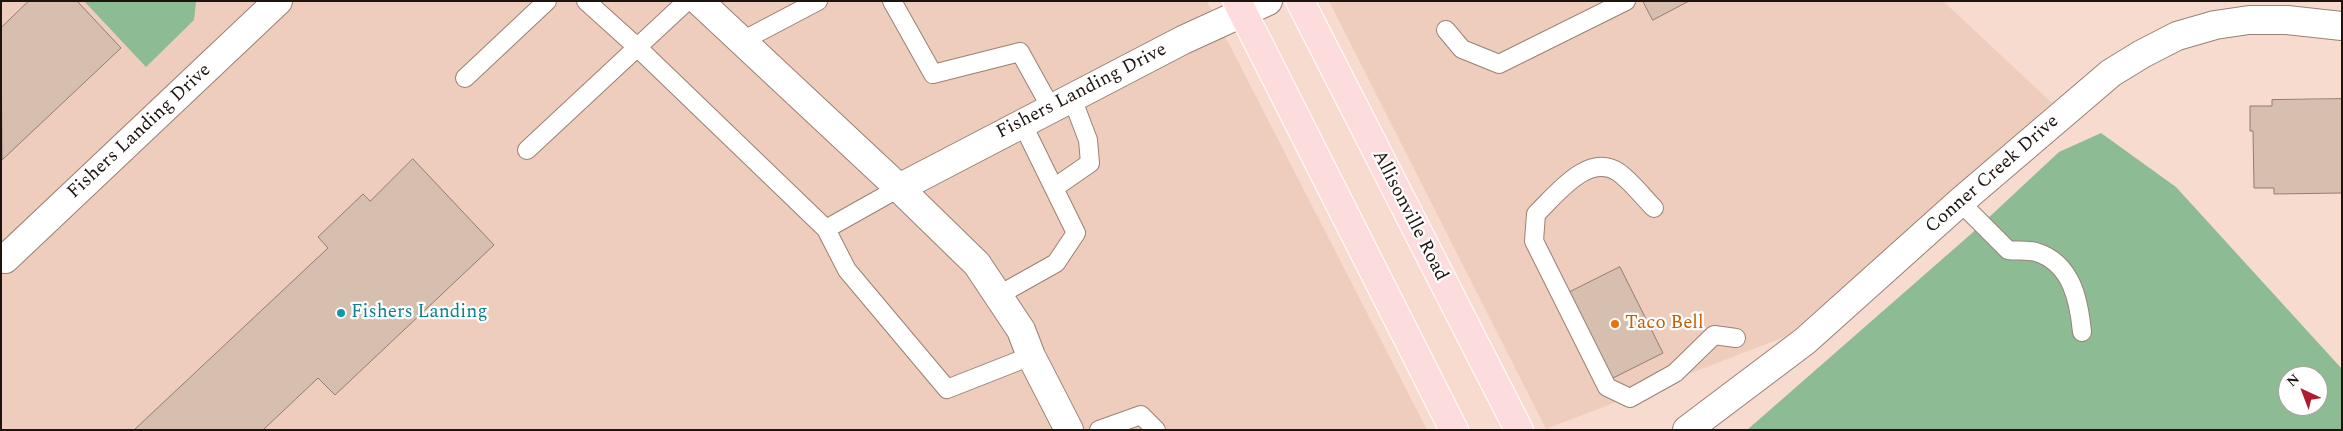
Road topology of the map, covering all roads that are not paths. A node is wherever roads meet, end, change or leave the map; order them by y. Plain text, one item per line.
1 (278, 1) edge
2 (547, 1) edge
3 (586, 1) edge
4 (687, 1) edge
5 (699, 1) edge
6 (818, 1) edge
7 (892, 1) edge
8 (1268, 1) edge
9 (1300, 1) edge
10 (1626, 1) edge
11 (1240, 7) edge
12 (2342, 26) edge
13 (1446, 30) dead end
14 (742, 41) junction
15 (637, 47) junction
16 (465, 78) dead end
17 (1062, 103) junction
18 (1022, 123) junction
19 (527, 150) dead end
20 (899, 188) junction
21 (1054, 188) junction
22 (1960, 202) junction
23 (1654, 208) dead end
24 (826, 229) junction
25 (1, 256) edge
26 (999, 295) junction
27 (2082, 332) dead end
28 (1736, 338) dead end
29 (1031, 356) junction
30 (1069, 430) edge
31 (1099, 430) edge
32 (1156, 430) edge
33 (1454, 430) edge
34 (1519, 430) edge
35 (1687, 430) edge

1 - 25 street, Fishers Landing Drive
2 - 16 lane
3 - 15 lane
4 - 15 lane
5 - 14 street
6 - 14 lane
7 - 17 lane
8 - 11 street, Fishers Landing Drive
9 - 34 main road, Allisonville Road
10 - 13 lane
11 - 17 street, Fishers Landing Drive
11 - 33 main road
12 - 22 street, Conner Creek Drive
14 - 20 street
15 - 19 lane
15 - 24 lane
17 - 18 street, Fishers Landing Drive
17 - 21 lane
18 - 20 street, Fishers Landing Drive
18 - 21 lane
20 - 24 lane
20 - 26 street
21 - 26 lane
22 - 27 lane
22 - 35 street, Conner Creek Drive
23 - 28 lane
24 - 29 lane
26 - 29 street
29 - 30 street
31 - 32 lane

